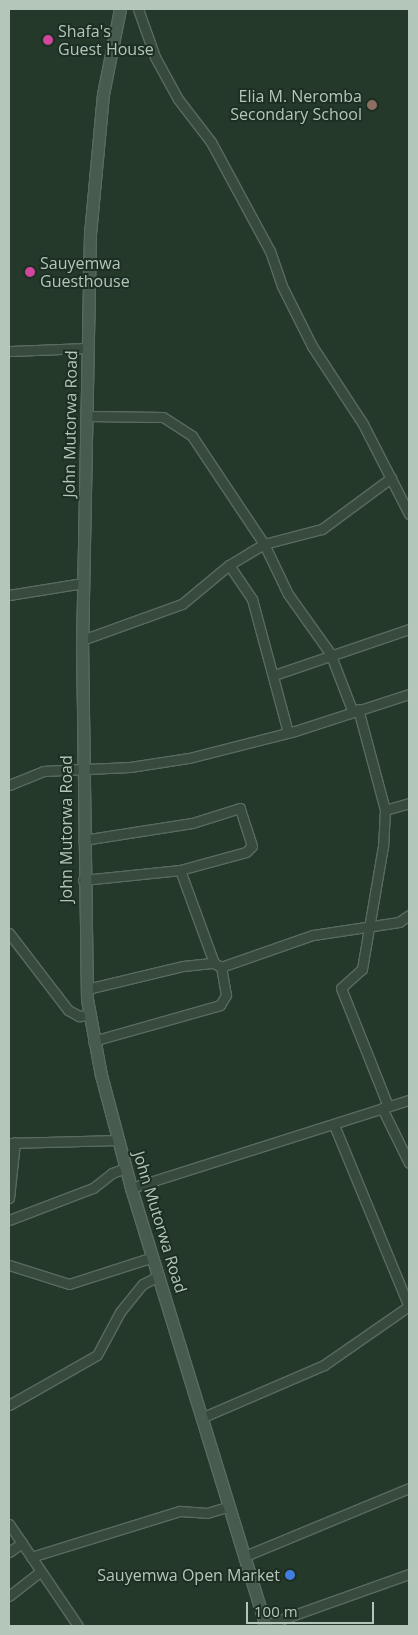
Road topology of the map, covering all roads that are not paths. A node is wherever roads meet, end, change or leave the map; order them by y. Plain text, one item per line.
1 (120, 9) edge
2 (138, 9) edge
3 (88, 348) junction
4 (9, 351) edge
5 (88, 416) junction
6 (391, 478) junction
7 (409, 514) edge
8 (264, 544) junction
9 (229, 565) junction
10 (83, 583) junction
11 (9, 595) edge
12 (409, 629) edge
13 (82, 640) junction
14 (330, 653) junction
15 (274, 675) junction
16 (409, 694) edge
17 (355, 709) junction
18 (288, 732) junction
19 (82, 769) junction
20 (9, 785) edge
21 (409, 803) edge
22 (385, 810) junction
23 (83, 840) junction
24 (180, 870) junction
25 (83, 880) junction
26 (409, 915) edge
27 (366, 925) junction
28 (9, 933) edge
29 (218, 965) junction
30 (87, 989) junction
31 (89, 1015) junction
32 (93, 1041) junction
33 (409, 1100) edge
34 (385, 1107) junction
35 (334, 1125) junction
36 (118, 1140) junction
37 (12, 1142) edge
38 (409, 1163) edge
39 (126, 1168) junction
40 (131, 1188) junction
41 (9, 1198) edge
42 (9, 1220) edge
43 (153, 1257) junction
44 (9, 1265) edge
45 (159, 1276) junction
46 (409, 1306) edge
47 (9, 1406) edge
48 (203, 1417) junction
49 (409, 1488) edge
50 (230, 1506) junction
51 (9, 1524) edge
52 (22, 1543) junction
53 (9, 1552) edge
54 (245, 1556) junction
55 (31, 1557) junction
56 (40, 1572) junction
57 (409, 1574) edge
58 (9, 1596) edge
59 (78, 1626) edge
60 (265, 1626) edge

1 - 3 street, John Mutorwa Road
2 - 6 street
3 - 4 street
3 - 5 street, John Mutorwa Road
5 - 8 street
5 - 10 street, John Mutorwa Road
6 - 7 street
6 - 8 street
8 - 9 street
8 - 14 street
9 - 13 street
9 - 15 street
10 - 11 street
10 - 13 street, John Mutorwa Road
12 - 14 street
13 - 19 street, John Mutorwa Road
14 - 15 street
14 - 17 street
15 - 18 street
16 - 17 street
17 - 18 street
17 - 22 street
18 - 19 street
19 - 20 street
19 - 23 street, John Mutorwa Road
21 - 22 street
22 - 27 street
23 - 24 street
23 - 25 street, John Mutorwa Road
24 - 25 street
24 - 29 street
25 - 30 street, John Mutorwa Road
26 - 27 street
27 - 29 street
27 - 34 street
28 - 31 street
29 - 30 street
29 - 32 street
30 - 31 street, John Mutorwa Road
31 - 32 street, John Mutorwa Road
32 - 36 street, John Mutorwa Road
33 - 34 street
34 - 35 street
34 - 38 street
35 - 40 street
35 - 46 street
36 - 37 street
36 - 39 street, John Mutorwa Road
37 - 41 street
39 - 40 street, John Mutorwa Road
39 - 42 street
40 - 43 street, John Mutorwa Road
43 - 44 street
43 - 45 street, John Mutorwa Road
45 - 47 street
45 - 48 street, John Mutorwa Road
46 - 48 street
48 - 50 street, John Mutorwa Road
49 - 54 street
50 - 54 street, John Mutorwa Road
50 - 55 street
51 - 52 street
52 - 53 street
52 - 55 street
54 - 60 street, John Mutorwa Road
55 - 56 street
56 - 58 street
56 - 59 street
57 - 60 street

